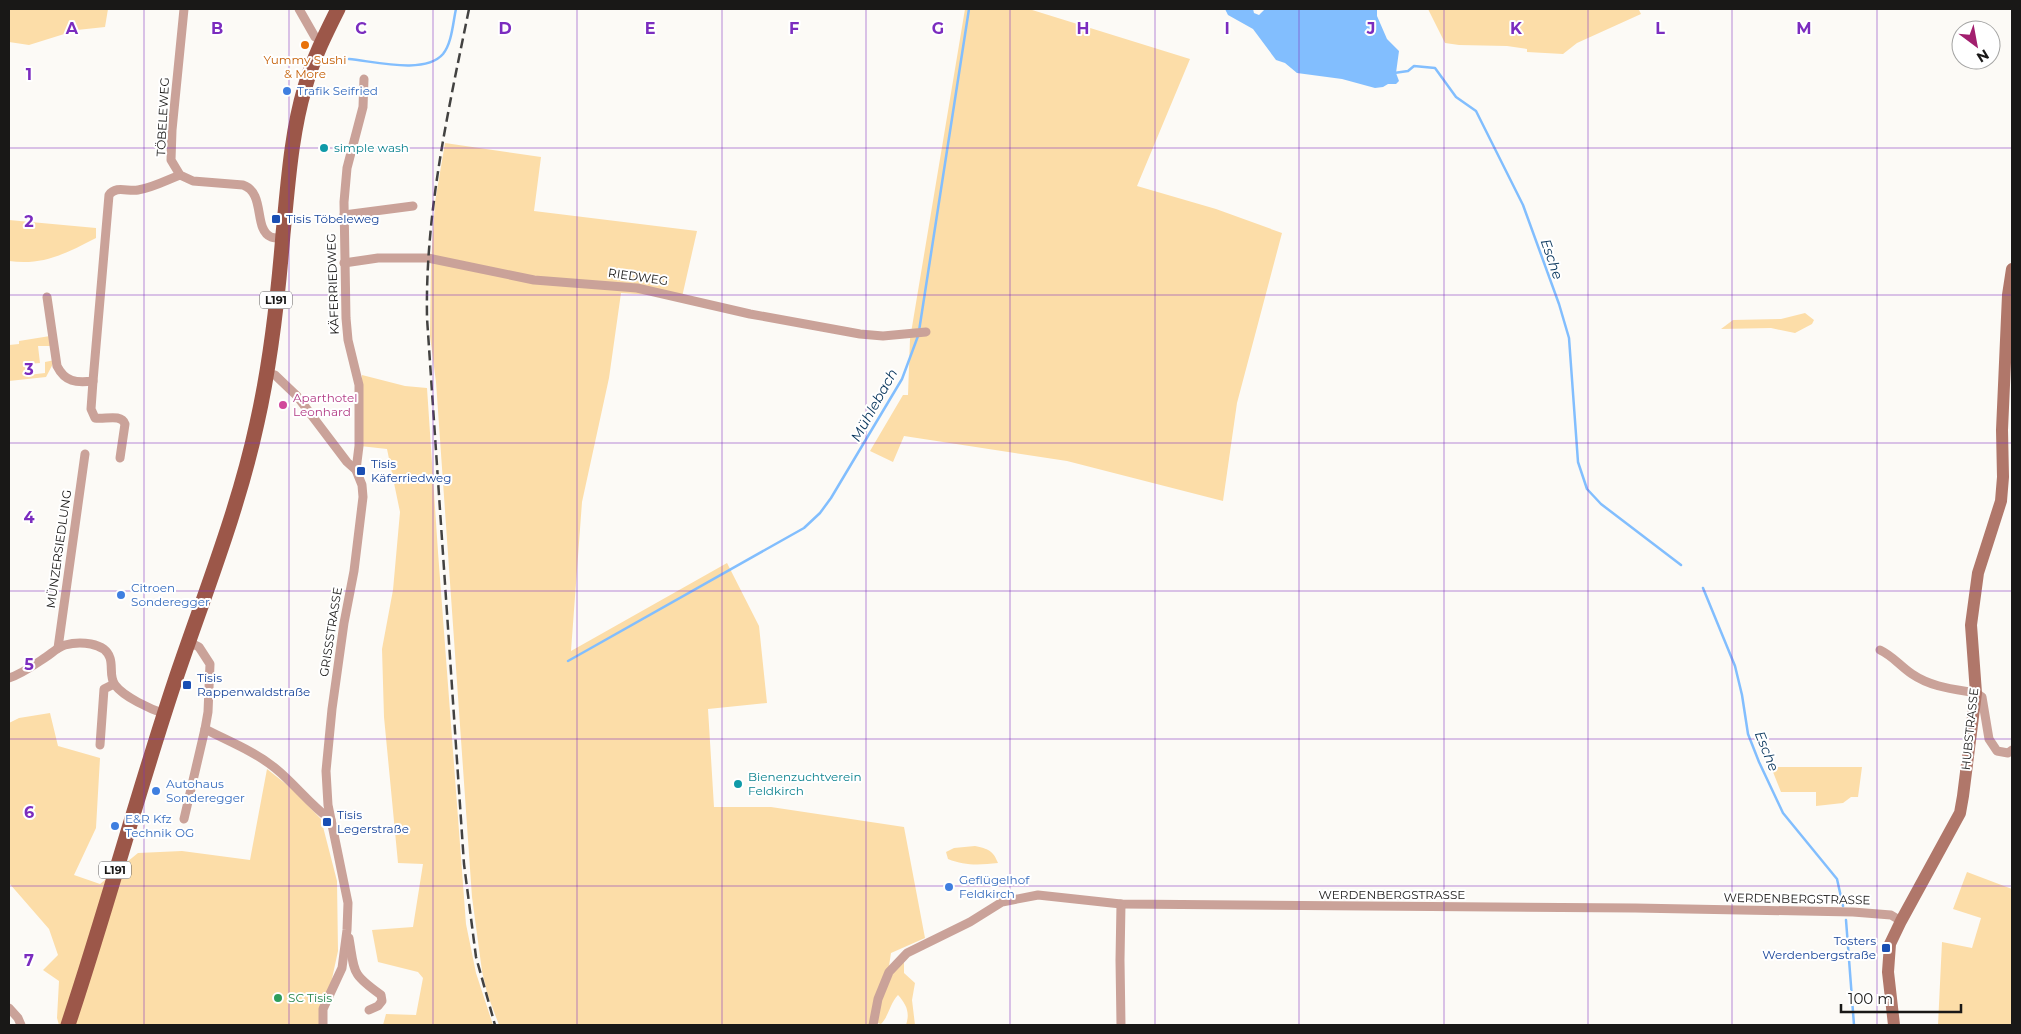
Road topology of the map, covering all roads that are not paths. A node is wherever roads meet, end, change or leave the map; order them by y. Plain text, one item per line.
1 (184, 9) edge
2 (299, 9) edge
3 (338, 9) edge
4 (322, 40) junction
5 (364, 80) dead end
6 (180, 175) junction
7 (413, 206) dead end
8 (344, 215) junction
9 (283, 239) junction
10 (344, 263) junction
11 (2012, 268) edge
12 (47, 297) dead end
13 (921, 333) dead end
14 (267, 374) junction
15 (93, 381) junction
16 (85, 454) dead end
17 (120, 458) dead end
18 (356, 470) junction
19 (2008, 477) edge
20 (189, 642) junction
21 (58, 648) junction
22 (1880, 650) dead end
23 (9, 678) edge
24 (114, 684) junction
25 (1976, 693) junction
26 (165, 714) junction
27 (205, 729) junction
28 (100, 745) dead end
29 (2012, 750) edge
30 (184, 819) dead end
31 (331, 820) junction
32 (1121, 904) junction
33 (1901, 921) junction
34 (347, 930) junction
35 (9, 1008) edge
36 (370, 1010) dead end
37 (21, 1025) edge
38 (68, 1025) edge
39 (323, 1025) edge
40 (873, 1025) edge
41 (1121, 1025) edge
42 (1894, 1025) edge

1 - 6 street, TÖBELEWEG
2 - 4 street
3 - 4 main road, L191
4 - 9 main road, L191
5 - 8 street, KÄFERRIEDWEG
6 - 9 street
6 - 15 street
7 - 8 street
8 - 10 street, KÄFERRIEDWEG
9 - 14 main road, L191
10 - 13 street, RIEDWEG
10 - 18 street, KÄFERRIEDWEG
11 - 19 street, HUBSTRASSE
12 - 15 street
14 - 18 street, GRISSSTRASSE
14 - 20 main road, L191
15 - 17 street
16 - 21 street, MÜNZERSIEDLUNG
18 - 31 street, GRISSSTRASSE
19 - 25 street, HUBSTRASSE
20 - 26 main road, L191
20 - 27 street
21 - 23 street
21 - 24 street
22 - 25 street
24 - 26 street
24 - 28 street
25 - 29 street
25 - 33 street, HUBSTRASSE
26 - 38 main road, L191
27 - 30 street
27 - 31 street
31 - 34 street, GRISSSTRASSE
32 - 33 street, WERDENBERGSTRASSE
32 - 40 street, WERDENBERGSTRASSE
32 - 41 street
33 - 42 street, HUBSTRASSE
34 - 36 street, GRISSSTRASSE
34 - 39 street, GRISSSTRASSE
35 - 37 street

